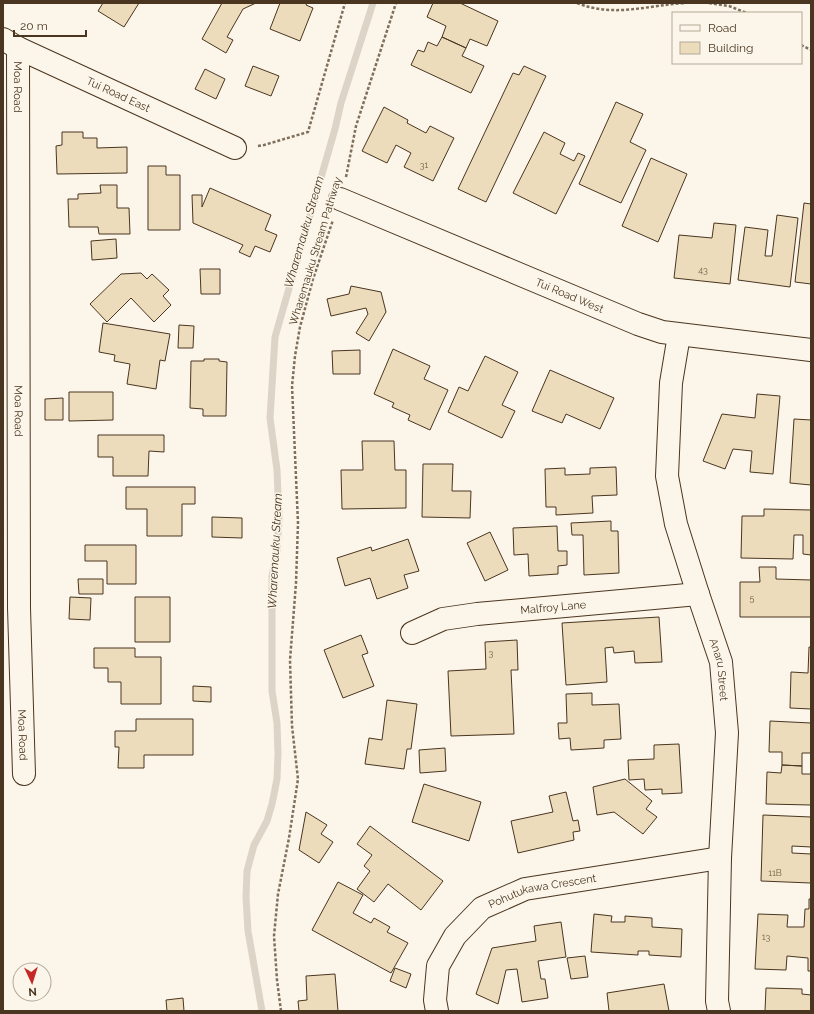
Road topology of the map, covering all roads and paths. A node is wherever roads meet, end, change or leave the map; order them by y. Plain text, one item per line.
1 (345, 3) edge
2 (396, 3) edge
3 (577, 3) edge
4 (686, 3) edge
5 (709, 3) edge
6 (744, 12) edge
7 (10, 43) edge
8 (802, 46) edge
9 (811, 50) edge
10 (235, 148) joint
11 (340, 199) junction
12 (679, 334) junction
13 (811, 350) edge
14 (698, 594) junction
15 (11, 607) edge
16 (412, 633) dead end
17 (24, 774) dead end
18 (720, 858) junction
19 (281, 1011) edge
20 (437, 1011) edge
21 (719, 1011) edge

1 - 10 path
2 - 11 path, Wharemauku Stream Pathway
3 - 4 path
5 - 6 path
7 - 10 street, Tui Road East
7 - 15 street, Moa Road
8 - 9 path
11 - 12 street, Tui Road West
11 - 19 path, Wharemauku Stream Pathway
12 - 13 street, Tui Road West
12 - 14 street, Anaru Street
14 - 16 street, Malfroy Lane
14 - 18 street, Anaru Street
15 - 17 street, Moa Road
18 - 20 street, Pohutukawa Crescent
18 - 21 street, Anaru Street

